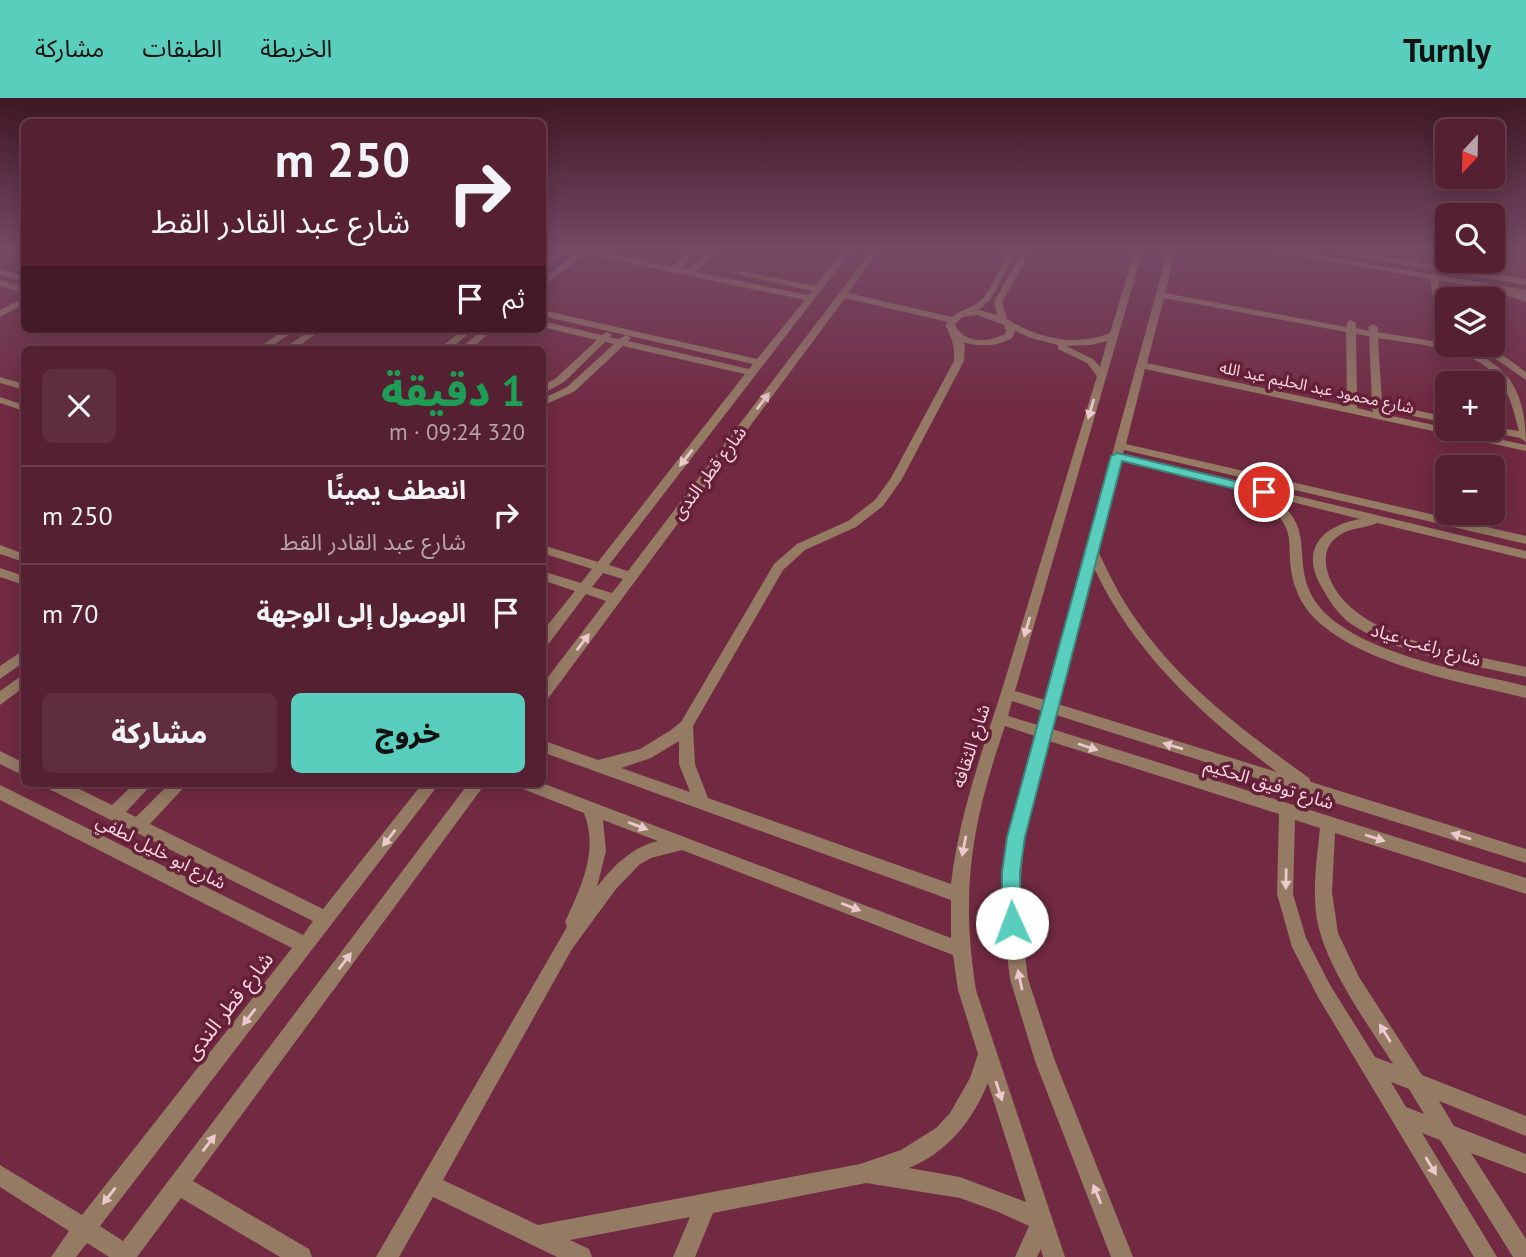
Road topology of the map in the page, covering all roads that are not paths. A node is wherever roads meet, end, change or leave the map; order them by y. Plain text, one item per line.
1 (18, 304) edge
2 (806, 304) edge
3 (836, 304) edge
4 (883, 304) edge
5 (980, 304) edge
6 (999, 304) edge
7 (1122, 304) edge
8 (1158, 304) edge
9 (1235, 304) edge
10 (968, 313) junction
11 (0, 314) edge
12 (546, 314) edge
13 (952, 320) junction
14 (1005, 321) junction
15 (546, 325) edge
16 (1351, 325) junction
17 (613, 329) junction
18 (1373, 330) junction
19 (952, 332) junction
20 (286, 333) edge
21 (312, 333) edge
22 (464, 333) edge
23 (484, 333) edge
24 (630, 333) junction
25 (1113, 335) junction
26 (603, 338) junction
27 (1435, 338) edge
28 (621, 342) junction
29 (996, 342) junction
30 (266, 346) edge
31 (294, 346) edge
32 (448, 346) edge
33 (469, 346) edge
34 (1497, 357) edge
35 (958, 361) junction
36 (1143, 361) junction
37 (760, 363) junction
38 (752, 373) junction
39 (1101, 375) junction
40 (1526, 377) edge
41 (0, 380) edge
42 (21, 386) edge
43 (546, 389) edge
44 (1, 400) edge
45 (546, 401) edge
46 (1352, 405) junction
47 (20, 406) edge
48 (1378, 411) junction
49 (0, 413) edge
50 (1435, 418) edge
51 (1505, 432) edge
52 (1526, 437) edge
53 (1526, 448) edge
54 (1118, 451) junction
55 (1241, 486) junction
56 (1379, 520) junction
57 (1526, 540) edge
58 (0, 549) edge
59 (1091, 549) junction
60 (546, 550) edge
61 (1526, 555) edge
62 (21, 557) edge
63 (601, 567) junction
64 (0, 572) edge
65 (546, 576) edge
66 (632, 577) junction
67 (21, 580) edge
68 (584, 589) junction
69 (615, 599) junction
70 (546, 637) edge
71 (21, 656) edge
72 (1526, 672) edge
73 (0, 674) edge
74 (21, 682) edge
75 (546, 691) edge
76 (1526, 692) edge
77 (1007, 694) junction
78 (0, 699) edge
79 (1051, 708) junction
80 (1000, 719) junction
81 (687, 726) junction
82 (1044, 733) junction
83 (546, 747) edge
84 (0, 757) edge
85 (598, 766) junction
86 (21, 768) edge
87 (60, 787) edge
88 (141, 787) edge
89 (176, 787) edge
90 (429, 787) edge
91 (475, 787) edge
92 (536, 787) edge
93 (1313, 790) junction
94 (0, 792) edge
95 (702, 803) junction
96 (590, 807) junction
97 (1287, 811) junction
98 (114, 814) junction
99 (1328, 823) junction
100 (138, 826) junction
101 (682, 843) junction
102 (1526, 856) edge
103 (1526, 886) edge
104 (957, 894) junction
105 (326, 919) junction
106 (566, 943) junction
107 (305, 945) junction
108 (959, 948) junction
109 (987, 1054) junction
110 (1369, 1065) junction
111 (1416, 1083) junction
112 (1399, 1114) junction
113 (1526, 1126) edge
114 (1447, 1133) junction
115 (1526, 1164) edge
116 (860, 1174) junction
117 (0, 1175) edge
118 (178, 1184) junction
119 (429, 1184) junction
120 (706, 1203) junction
121 (1042, 1220) junction
122 (84, 1228) junction
123 (537, 1236) junction
124 (125, 1256) edge
125 (62, 1257) edge
126 (302, 1257) edge
127 (387, 1257) edge
128 (581, 1257) edge
129 (684, 1257) edge
130 (1026, 1257) edge
131 (1054, 1257) edge
132 (1122, 1257) edge
133 (1486, 1257) edge
134 (1525, 1257) edge

1 - 11 street
2 - 37 street, شارع قطر الندى
66 -> 3 street, شارع قطر الندى
4 - 13 street
5 - 10 street
6 - 14 street
7 - 25 street, شارع الثقافه
8 - 36 street
9 - 16 street
10 - 13 street
10 - 14 street
12 - 17 street
13 - 19 street
14 - 25 street
14 - 29 street
15 - 26 street
16 - 18 street
16 - 46 street
17 - 24 street
17 - 26 street
18 - 27 street
18 - 48 street
18 - 52 street
19 - 29 street
19 - 35 street
20 - 30 street
21 - 31 street
22 - 32 street
23 - 33 street
24 - 28 street
24 - 37 street
25 - 39 street, شارع الثقافه
26 - 28 street
26 - 43 street
28 - 38 street
28 - 45 street
29 - 35 street
29 - 39 street
34 - 40 street
35 - 81 street
36 - 46 street, شارع محمود عبد الحليم عبد الله
36 - 54 street
37 - 38 street, شارع قطر الندى
38 -> 63 street, شارع قطر الندى
39 -> 77 street, شارع الثقافه
41 - 42 street
44 - 47 street
46 - 48 street, شارع محمود عبد الحليم عبد الله
47 - 49 street
48 - 50 street, شارع محمود عبد الحليم عبد الله
48 - 53 street, شارع محمود عبد الحليم عبد الله
51 - 52 street
54 - 55 street
54 - 57 street
54 - 59 street
55 - 56 street
55 - 76 street, شارع راغب عياد
56 - 61 street
56 - 72 street, شارع راغب عياد
58 - 62 street
59 - 79 street
59 - 93 street
60 - 63 street
63 - 66 street
63 - 68 street, شارع قطر الندى
64 - 67 street
65 - 68 street
66 - 69 street, شارع قطر الندى
68 - 69 street
68 - 70 street, شارع قطر الندى
75 -> 69 street, شارع قطر الندى
71 - 73 street
74 - 78 street
77 - 79 street, شارع توفيق الحكيم
77 - 80 street, شارع الثقافه
79 - 82 street
93 -> 79 street, شارع توفيق الحكيم
80 - 82 street, شارع توفيق الحكيم
80 -> 104 street, شارع الثقافه
81 - 85 street
81 - 95 street
82 -> 97 street, شارع توفيق الحكيم
132 -> 82 street
83 - 85 street
84 - 86 street
85 - 95 street
87 - 98 street, شارع ابو خليل لطفي
88 - 98 street
89 - 100 street
90 -> 105 street, شارع قطر الندى
118 -> 91 street
92 - 96 street
102 -> 93 street, شارع توفيق الحكيم
94 - 107 street, شارع ابو خليل لطفي
95 - 104 street
96 -> 101 street
96 - 106 street
97 - 99 street, شارع توفيق الحكيم
97 -> 110 street
98 - 100 street, شارع ابو خليل لطفي
99 -> 103 street, شارع توفيق الحكيم
111 -> 99 street
100 - 105 street, شارع ابو خليل لطفي
101 - 106 street
101 -> 108 street
104 - 108 street, شارع الثقافه
105 - 107 street, شارع قطر الندى
106 - 119 street
107 -> 122 street, شارع قطر الندى
108 - 109 street, شارع الثقافه
109 - 116 street
109 -> 121 street, شارع الثقافه
110 - 111 street
110 - 112 street
111 - 113 street
111 - 114 street
112 - 114 street
112 -> 133 street
114 - 115 street
114 - 134 street
116 - 120 street
116 - 121 street
117 - 122 street
118 - 124 street
118 - 126 street
119 - 123 street
119 - 127 street
120 - 123 street
120 - 129 street
121 - 130 street
121 - 131 street, شارع الثقافه
122 - 124 street
122 - 125 street, شارع قطر الندى
123 - 128 street

